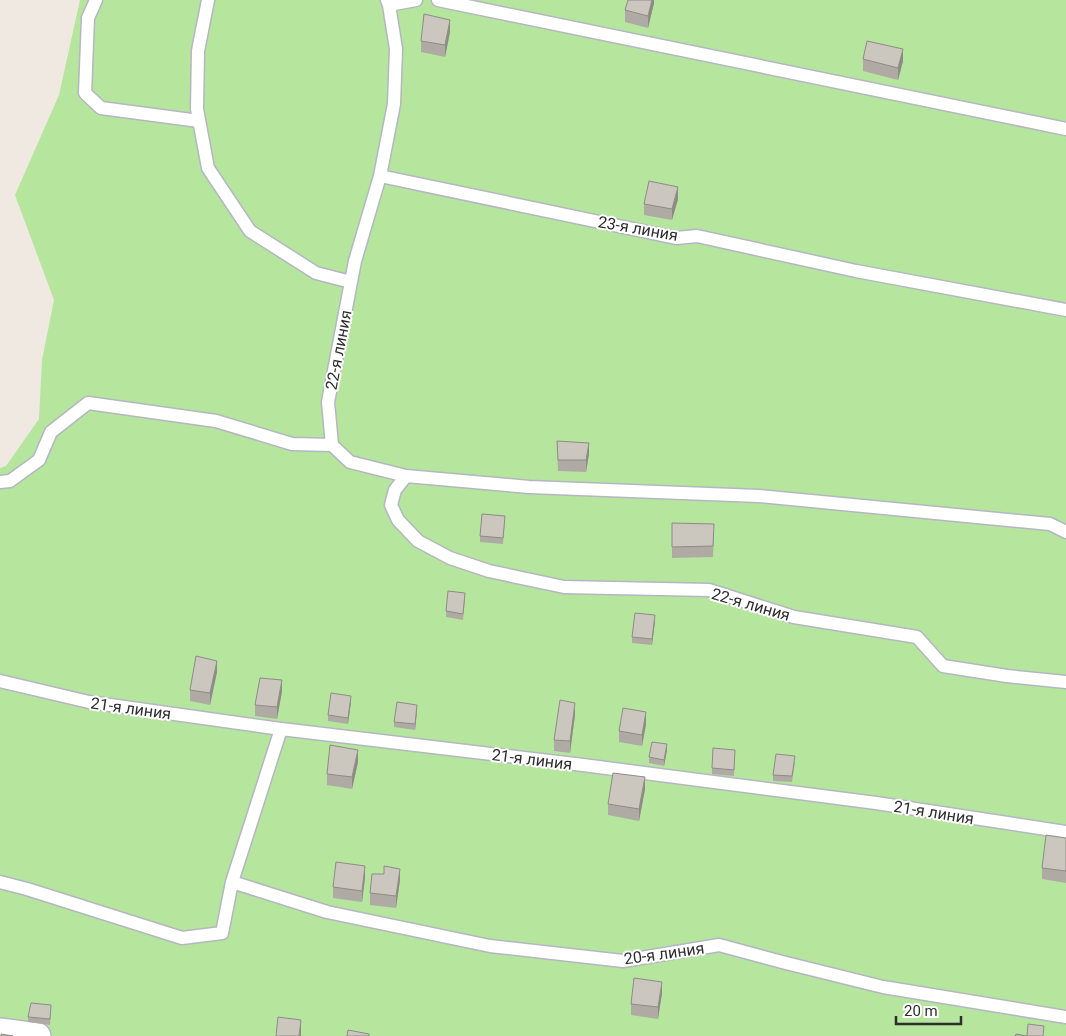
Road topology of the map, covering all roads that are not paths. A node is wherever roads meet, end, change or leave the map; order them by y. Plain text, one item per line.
1 (96, 0) edge
2 (208, 0) edge
3 (416, 0) edge
4 (438, 0) edge
5 (388, 2) edge
6 (199, 121) junction
7 (1066, 128) edge
8 (380, 176) junction
9 (351, 282) junction
10 (1066, 310) edge
11 (332, 445) junction
12 (406, 476) junction
13 (0, 482) edge
14 (1066, 532) edge
15 (0, 681) edge
16 (1066, 682) edge
17 (281, 729) junction
18 (1066, 832) edge
19 (0, 882) edge
20 (232, 882) junction
21 (1066, 1017) edge
22 (0, 1031) edge
23 (38, 1036) edge

1 - 6 lane
2 - 6 lane
3 - 5 lane
4 - 7 lane
5 - 8 lane
6 - 9 lane
8 - 9 lane, 22-я линия
8 - 10 lane, 23-я линия
9 - 11 lane, 22-я линия
11 - 12 lane
11 - 13 lane
12 - 14 lane
12 - 16 lane, 22-я линия
15 - 17 lane, 21-я линия
17 - 18 lane, 21-я линия
17 - 20 lane
19 - 20 lane
20 - 21 lane, 20-я линия
22 - 23 street

